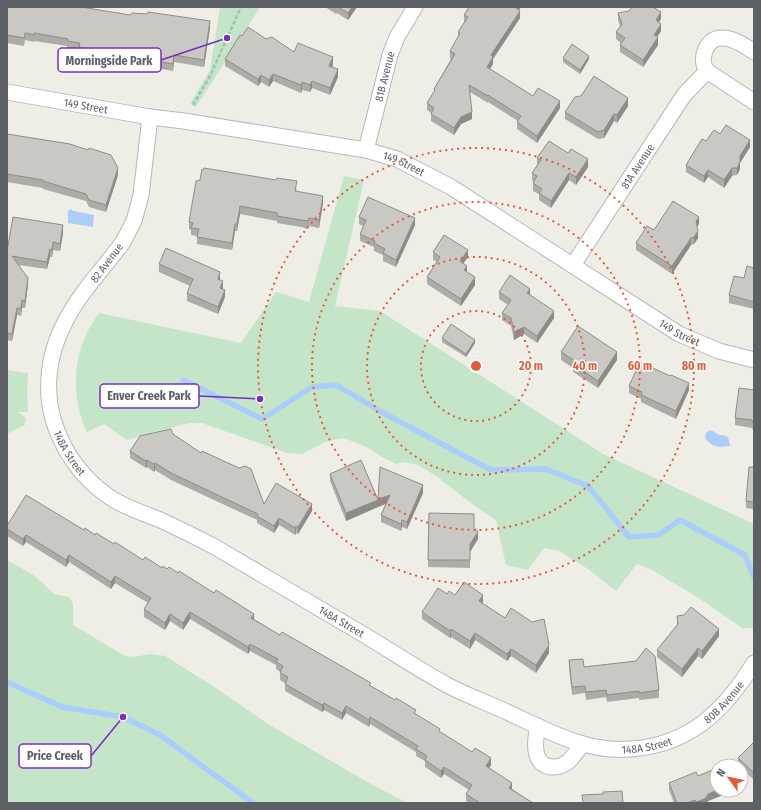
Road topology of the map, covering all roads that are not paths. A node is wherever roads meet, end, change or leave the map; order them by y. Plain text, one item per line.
1 (415, 7) edge
2 (754, 52) edge
3 (707, 71) junction
4 (7, 92) edge
5 (754, 102) edge
6 (150, 117) junction
7 (366, 150) junction
8 (574, 265) junction
9 (754, 360) edge
10 (50, 402) joint
11 (754, 663) edge
12 (538, 726) junction
13 (687, 733) joint
14 (582, 745) junction

1 - 7 street, 81B Avenue
2 - 3 street
3 - 5 street
3 - 8 street, 81A Avenue
4 - 6 street, 149 Street
6 - 7 street, 149 Street
6 - 10 street, 82 Avenue
7 - 8 street, 149 Street
8 - 9 street, 149 Street
10 - 12 street, 148A Street
11 - 13 street, 80B Avenue
12 - 14 street, 148A Street
12 - 14 street
13 - 14 street, 148A Street

